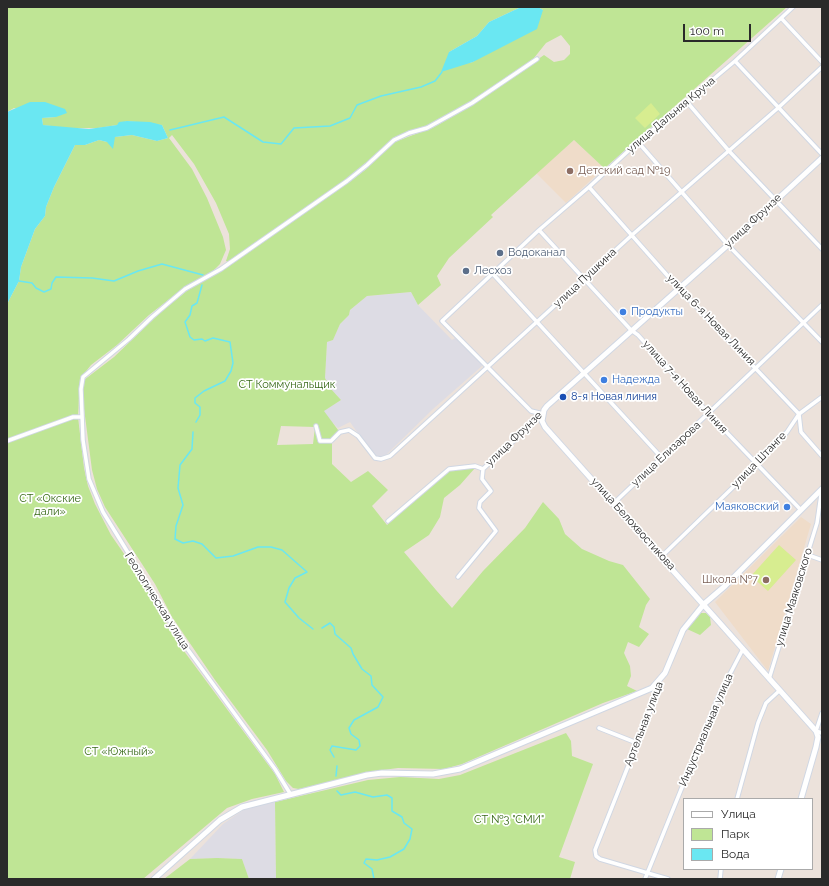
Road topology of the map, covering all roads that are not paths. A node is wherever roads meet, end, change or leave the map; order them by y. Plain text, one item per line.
1 (793, 7) edge
2 (781, 18) junction
3 (537, 59) dead end
4 (735, 61) junction
5 (822, 62) edge
6 (822, 67) edge
7 (687, 102) junction
8 (778, 108) junction
9 (638, 142) junction
10 (729, 150) junction
11 (822, 154) edge
12 (822, 158) edge
13 (590, 187) junction
14 (682, 192) junction
15 (776, 200) junction
16 (539, 230) junction
17 (632, 235) junction
18 (728, 245) junction
19 (822, 250) edge
20 (492, 273) junction
21 (585, 280) junction
22 (679, 288) junction
23 (822, 305) edge
24 (537, 322) junction
25 (804, 323) junction
26 (631, 330) junction
27 (822, 342) edge
28 (488, 366) junction
29 (756, 368) junction
30 (584, 373) junction
31 (822, 397) edge
32 (543, 414) junction
33 (709, 414) junction
34 (799, 414) junction
35 (81, 417) junction
36 (316, 426) dead end
37 (7, 441) edge
38 (822, 456) edge
39 (662, 458) junction
40 (757, 464) junction
41 (483, 469) junction
42 (821, 490) edge
43 (614, 503) junction
44 (800, 509) junction
45 (388, 521) dead end
46 (808, 555) junction
47 (662, 556) junction
48 (822, 560) edge
49 (458, 577) dead end
50 (704, 604) junction
51 (742, 649) junction
52 (769, 679) junction
53 (658, 682) junction
54 (779, 691) junction
55 (822, 713) edge
56 (599, 728) dead end
57 (816, 731) junction
58 (822, 733) edge
59 (637, 744) junction
60 (291, 794) junction
61 (737, 798) edge
62 (801, 798) edge
63 (647, 874) junction
64 (154, 879) edge
65 (645, 879) edge
66 (668, 879) edge

1 - 2 street, улица Дальняя Круча
2 - 4 street, улица Дальняя Круча
2 - 5 street
3 - 35 street, Геологическая улица
4 - 7 street, улица Дальняя Круча
4 - 8 street
6 - 8 street, улица Пушкина
7 - 9 street, улица Дальняя Круча
7 - 10 street
8 - 10 street, улица Пушкина
8 - 11 street
9 - 13 street, улица Дальняя Круча
9 - 14 street
10 - 14 street, улица Пушкина
10 - 15 street
12 - 15 main road, улица Фрунзе
13 - 16 street, улица Дальняя Круча
13 - 17 street, улица 6-я Новая Линия
14 - 17 street, улица Пушкина
14 - 18 street
15 - 18 main road, улица Фрунзе
15 - 19 street
16 - 20 street, улица Дальняя Круча
16 - 21 street, улица 7-я Новая Линия
17 - 21 street, улица Пушкина
17 - 22 street, улица 6-я Новая Линия
18 - 22 main road, улица Фрунзе
18 - 25 street
20 - 24 street
20 - 28 street, улица Дальняя Круча
21 - 24 street, улица Пушкина
21 - 26 street, улица 7-я Новая Линия
22 - 26 main road, улица Фрунзе
22 - 29 street, улица 6-я Новая Линия
23 - 25 street, улица Елизарова
24 - 28 street, улица Пушкина
24 - 30 street
25 - 27 street
25 - 29 street, улица Елизарова
26 - 30 main road, улица Фрунзе
26 - 33 street, улица 7-я Новая Линия
28 - 32 street
28 - 36 street, улица Пушкина
29 - 33 street, улица Елизарова
29 - 34 street, улица 6-я Новая Линия
30 - 32 main road, улица Фрунзе
30 - 39 street
31 - 34 street, улица Штанге
32 - 41 street, улица Фрунзе
32 - 43 main road, улица Белохвостикова
33 - 39 street, улица Елизарова
33 - 40 street, улица 7-я Новая Линия
34 - 38 street
34 - 40 street, улица Штанге
35 - 37 street
35 - 60 street, Геологическая улица
39 - 43 street, улица Елизарова
40 - 44 street, улица 7-я Новая Линия
40 - 47 street, улица Штанге
41 - 45 street
41 - 49 street, улица Фрунзе
42 - 44 main road, улица Маяковского
42 - 46 street, улица Маяковского
43 - 47 main road, улица Белохвостикова
44 - 50 main road, улица Маяковского
46 - 48 street
46 - 52 street, улица Маяковского
47 - 50 main road, улица Белохвостикова
50 - 51 main road, улица Белохвостикова
50 - 53 main road, Артельная улица
51 - 52 main road, улица Белохвостикова
51 - 63 street, Индустриальная улица
52 - 54 main road, улица Белохвостикова
53 - 59 street, Артельная улица
53 - 60 main road
54 - 57 main road, улица Белохвостикова
54 - 61 street
55 - 57 street
56 - 59 street
57 - 58 street, улица Белохвостикова
57 - 62 main road
59 - 63 street, Артельная улица
60 - 64 main road
63 - 65 street, Индустриальная улица
63 - 66 street

